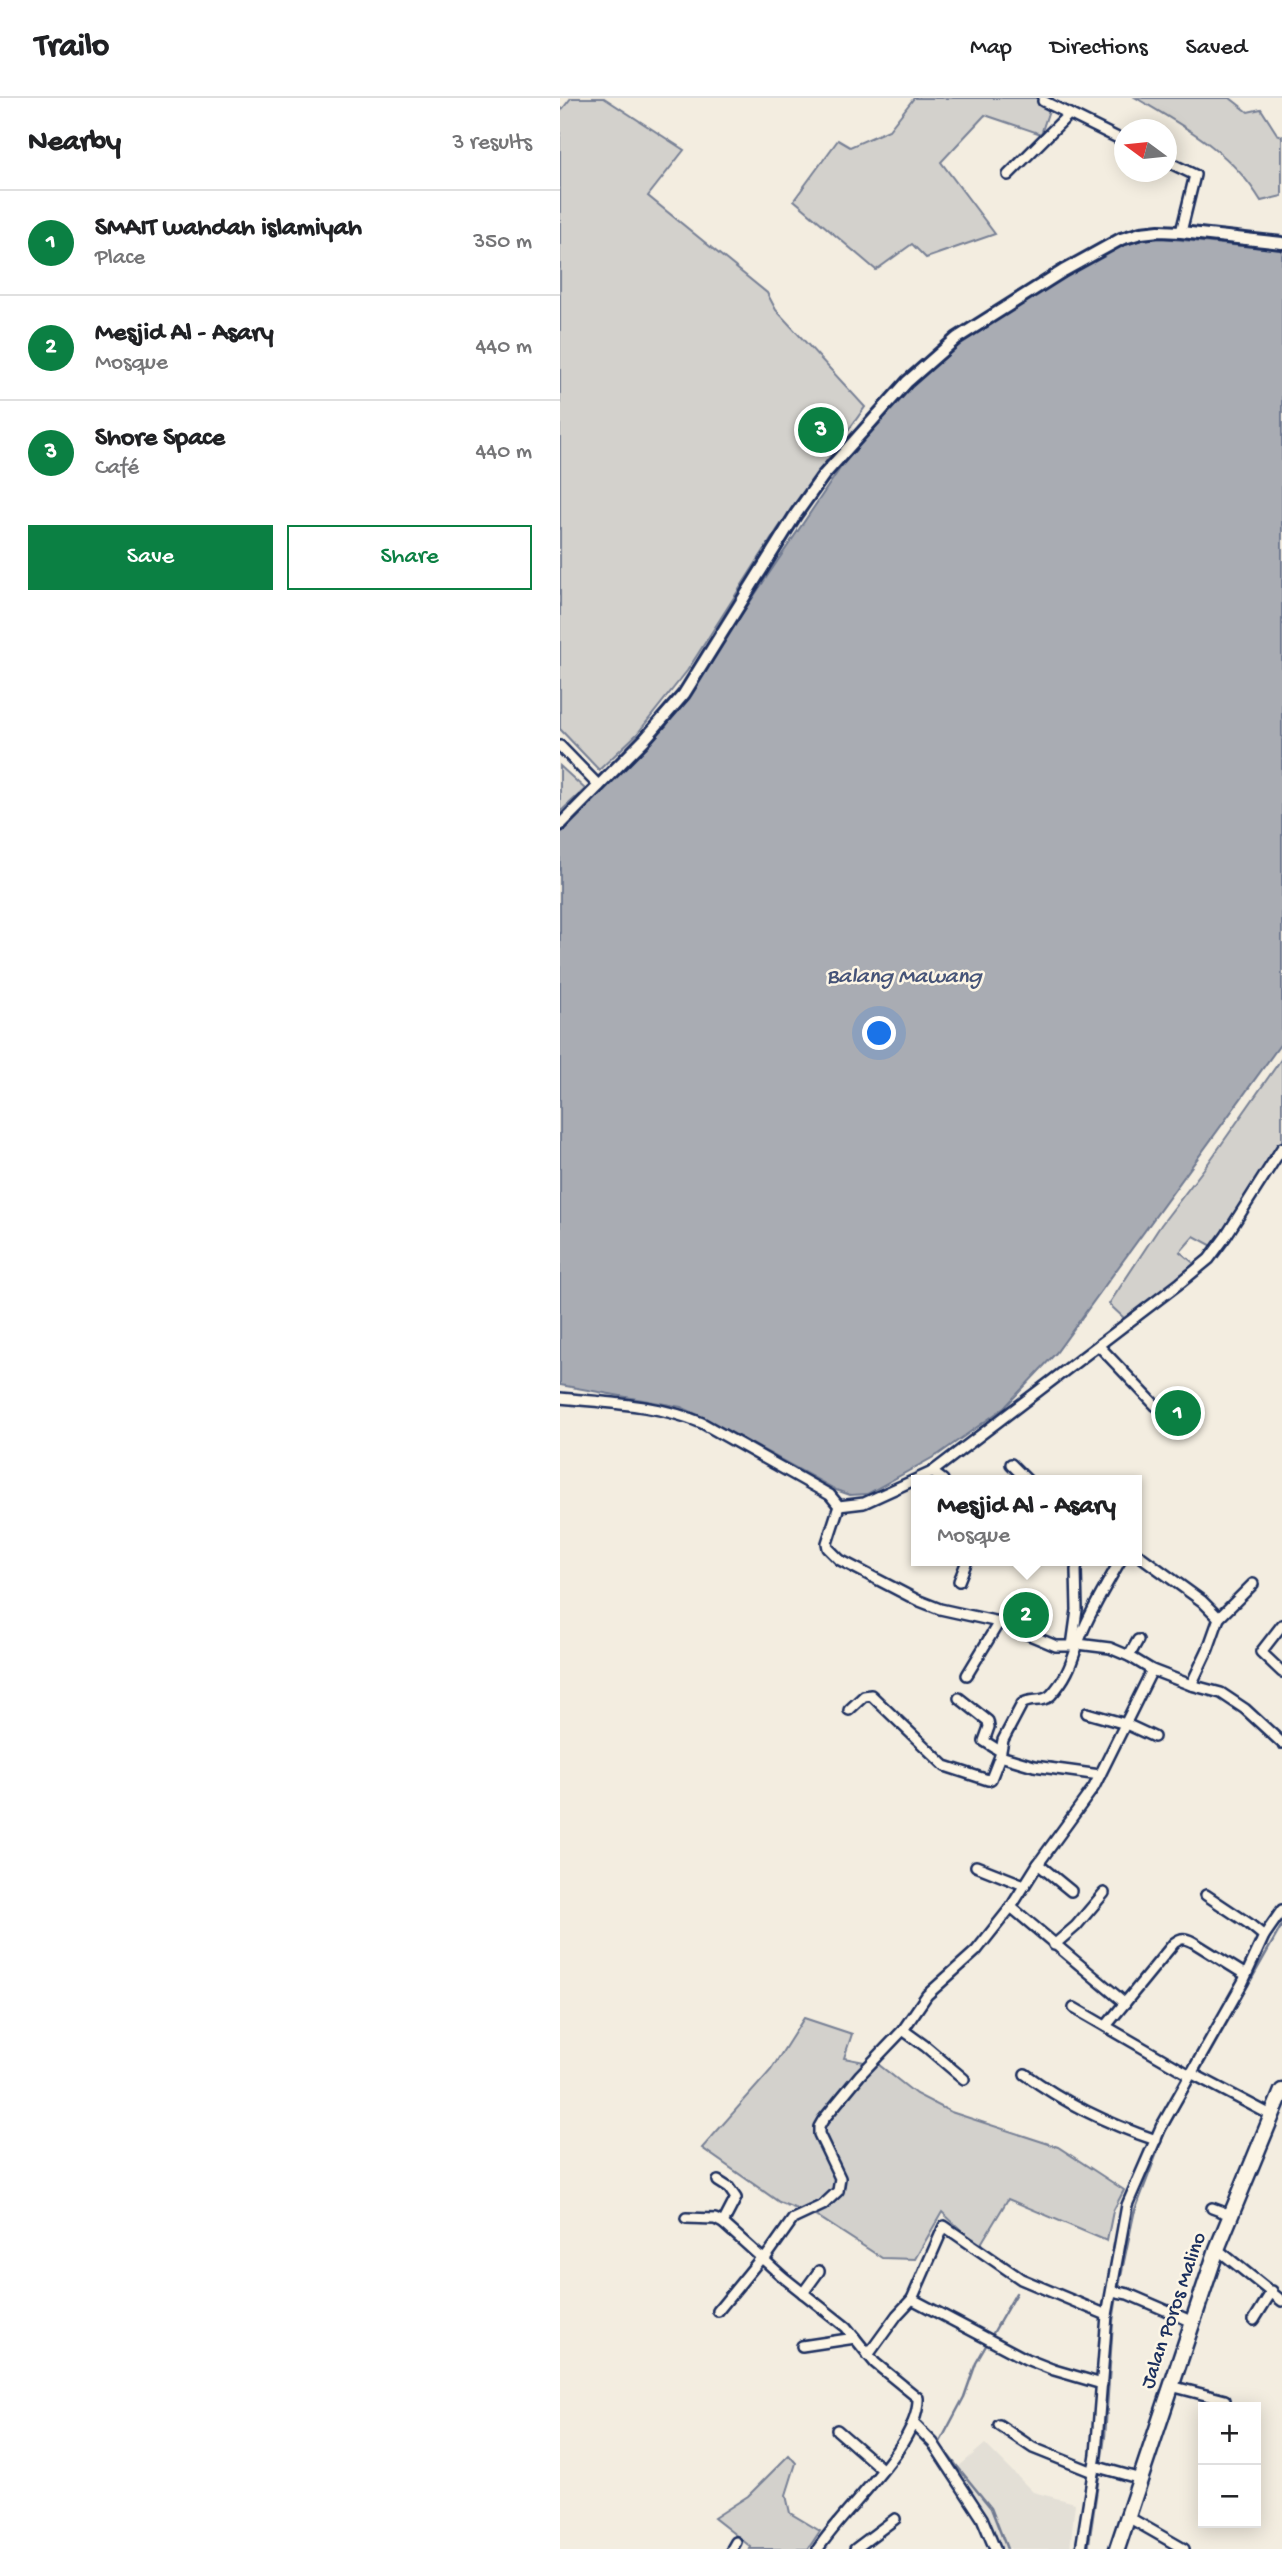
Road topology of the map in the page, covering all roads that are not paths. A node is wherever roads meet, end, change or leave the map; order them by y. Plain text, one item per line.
1 (1043, 102) dead end
2 (1069, 114) junction
3 (1114, 136) edge
4 (1177, 166) edge
5 (1008, 175) dead end
6 (1181, 232) junction
7 (1282, 243) edge
8 (560, 746) edge
9 (598, 786) junction
10 (560, 825) edge
11 (1282, 1148) edge
12 (1099, 1346) junction
13 (560, 1398) edge
14 (1156, 1406) dead end
15 (1011, 1464) dead end
16 (932, 1472) junction
17 (925, 1475) edge
18 (936, 1475) edge
19 (1022, 1475) edge
20 (911, 1482) edge
21 (839, 1506) junction
22 (1142, 1557) edge
23 (965, 1566) edge
24 (1076, 1566) edge
25 (1117, 1566) edge
26 (959, 1581) dead end
27 (1253, 1584) dead end
28 (1219, 1618) junction
29 (999, 1622) junction
30 (1282, 1625) edge
31 (1138, 1640) dead end
32 (1075, 1645) junction
33 (1129, 1656) junction
34 (1152, 1670) junction
35 (1282, 1672) edge
36 (967, 1675) dead end
37 (1191, 1685) junction
38 (959, 1698) dead end
39 (849, 1710) dead end
40 (1087, 1713) dead end
41 (1126, 1724) junction
42 (1154, 1737) dead end
43 (1282, 1743) edge
44 (1000, 1754) junction
45 (1100, 1775) junction
46 (1038, 1864) junction
47 (976, 1866) dead end
48 (1024, 1885) junction
49 (1071, 1891) dead end
50 (1104, 1893) dead end
51 (1206, 1895) dead end
52 (1011, 1907) junction
53 (1282, 1910) edge
54 (1264, 1936) junction
55 (1054, 1945) junction
56 (1245, 1975) junction
57 (1125, 2003) junction
58 (1074, 2008) dead end
59 (1106, 2026) junction
60 (903, 2030) junction
61 (1025, 2074) dead end
62 (1191, 2074) junction
63 (964, 2079) dead end
64 (1282, 2091) edge
65 (1271, 2115) junction
66 (1156, 2140) junction
67 (718, 2181) dead end
68 (1212, 2207) dead end
69 (1231, 2216) junction
70 (686, 2218) dead end
71 (723, 2223) junction
72 (1217, 2249) junction
73 (763, 2259) junction
74 (819, 2271) dead end
75 (1114, 2291) junction
76 (1272, 2291) junction
77 (803, 2293) junction
78 (912, 2300) junction
79 (1282, 2301) edge
80 (718, 2311) dead end
81 (1107, 2315) junction
82 (1254, 2320) dead end
83 (1193, 2322) junction
84 (855, 2339) junction
85 (802, 2346) dead end
86 (868, 2355) junction
87 (1102, 2384) junction
88 (1171, 2386) junction
89 (1225, 2400) dead end
90 (914, 2423) junction
91 (999, 2425) dead end
92 (837, 2430) dead end
93 (882, 2469) junction
94 (1094, 2469) junction
95 (1141, 2479) junction
96 (1128, 2517) junction
97 (895, 2519) dead end
98 (818, 2549) edge
99 (855, 2549) edge
100 (995, 2549) edge
101 (1081, 2549) edge
102 (1117, 2549) edge
103 (1184, 2549) edge

1 - 2 street
2 - 3 street
2 - 5 street
4 - 6 street
6 - 7 street
6 - 9 street
8 - 9 street
9 - 10 street
11 - 12 street
12 - 14 street
12 - 16 street
13 - 21 street
15 - 19 street
16 - 17 street
16 - 18 street
20 - 21 street
21 - 29 street
22 - 28 street
23 - 26 street
24 - 32 street
25 - 32 street
27 - 28 street
28 - 37 street
29 - 32 street
29 - 36 street
30 - 35 street
31 - 33 street
32 - 33 street
32 - 44 street
33 - 34 street
34 - 37 street
34 - 41 street
37 - 43 street
38 - 44 street
39 - 44 street
40 - 41 street
41 - 42 street
41 - 45 street
44 - 45 street
45 - 46 street
46 - 48 street
46 - 49 street
47 - 48 street
48 - 52 street
50 - 55 street
51 - 54 street
52 - 55 street
52 - 60 street
53 - 54 street
54 - 56 street
55 - 57 street
56 - 57 street
56 - 62 street
57 - 59 street
58 - 59 street
59 - 62 street
60 - 63 street
60 - 73 street
61 - 66 street
62 - 65 street
62 - 66 street
64 - 65 main road, Jalan Poros Malino
65 - 69 main road, Jalan Poros Malino
66 - 75 street
67 - 71 street
68 - 69 street
69 - 72 main road, Jalan Poros Malino
70 - 71 street
71 - 73 street
72 - 76 street
72 - 83 main road, Jalan Poros Malino
73 - 77 street
73 - 80 street
74 - 77 street
75 - 81 street
75 - 83 street
76 - 79 street
76 - 82 street
77 - 84 street
78 - 81 street
78 - 86 street
78 - 87 street
81 - 87 street
83 - 88 main road, Jalan Poros Malino
84 - 85 street
84 - 86 street
86 - 90 street
87 - 94 street
88 - 89 street
88 - 95 main road, Jalan Poros Malino
90 - 93 street
90 - 100 street
91 - 94 street
92 - 93 street
93 - 98 street
94 - 95 street
94 - 101 street
95 - 96 main road, Jalan Poros Malino
96 - 102 main road, Jalan Poros Malino
96 - 103 street
97 - 99 street

